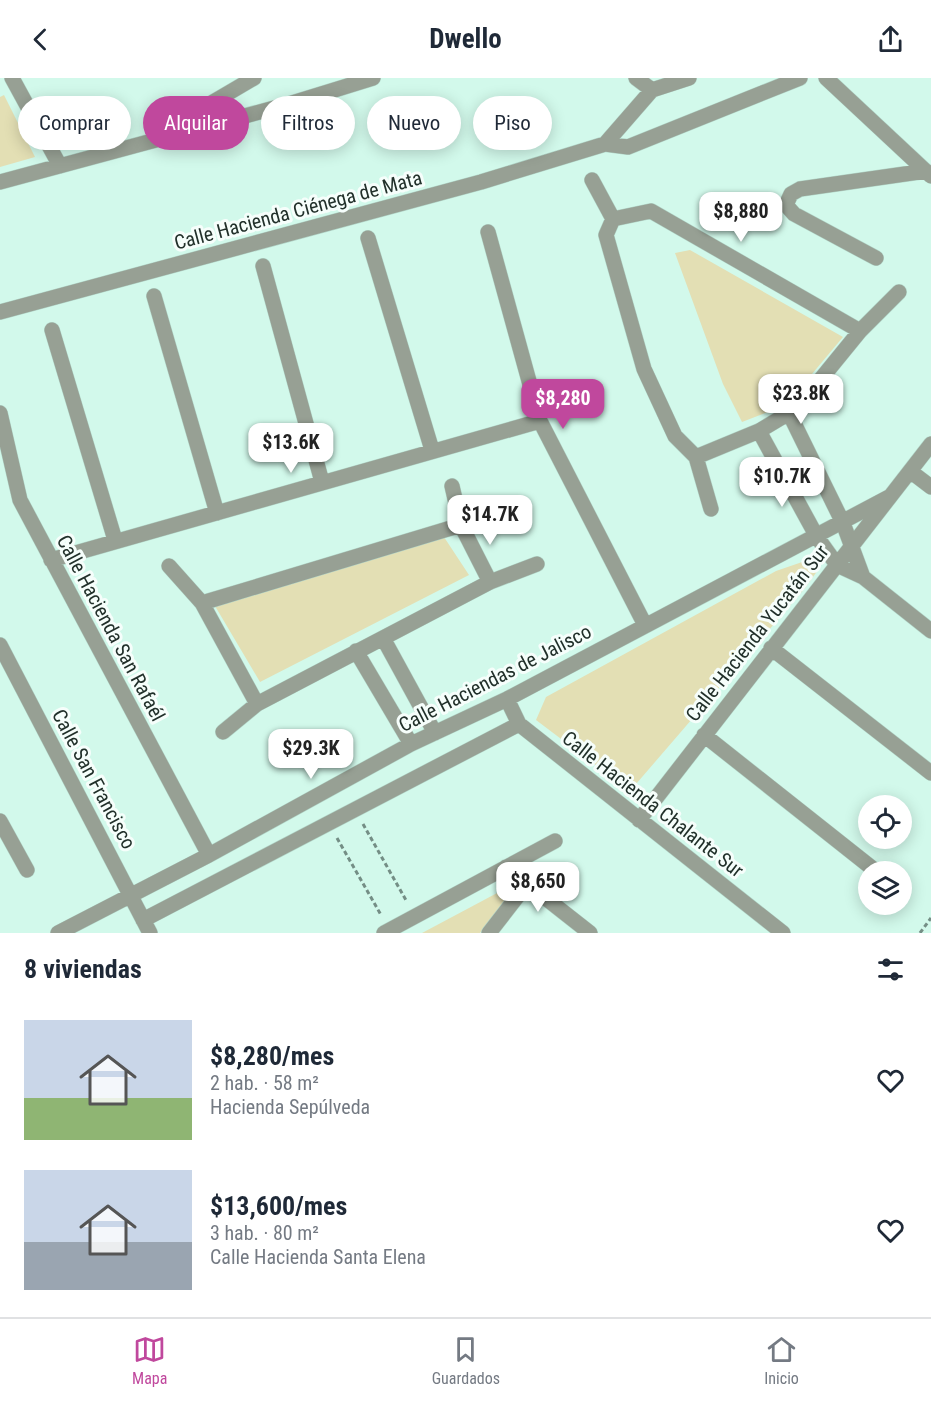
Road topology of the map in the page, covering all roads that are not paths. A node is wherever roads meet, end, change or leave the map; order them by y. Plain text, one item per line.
1 (11, 78) edge
2 (254, 78) edge
3 (373, 78) edge
4 (636, 78) edge
5 (689, 78) edge
6 (800, 78) edge
7 (826, 78) edge
8 (0, 84) edge
9 (652, 90) junction
10 (605, 144) junction
11 (139, 145) junction
12 (60, 166) junction
13 (929, 173) edge
14 (592, 180) dead end
15 (0, 182) edge
16 (613, 219) junction
17 (488, 232) dead end
18 (368, 238) dead end
19 (876, 258) dead end
20 (263, 266) dead end
21 (899, 292) dead end
22 (153, 296) dead end
23 (0, 312) edge
24 (52, 330) dead end
25 (860, 331) junction
26 (0, 413) edge
27 (789, 413) junction
28 (540, 421) junction
29 (759, 431) junction
30 (931, 444) edge
31 (432, 450) junction
32 (696, 457) junction
33 (910, 471) junction
34 (322, 482) junction
35 (452, 486) dead end
36 (931, 487) edge
37 (889, 497) junction
38 (711, 509) dead end
39 (218, 513) junction
40 (843, 522) junction
41 (461, 525) junction
42 (817, 537) junction
43 (115, 540) junction
44 (852, 548) junction
45 (51, 560) junction
46 (537, 564) dead end
47 (837, 565) junction
48 (169, 566) dead end
49 (862, 577) junction
50 (490, 582) junction
51 (202, 603) junction
52 (645, 626) junction
53 (931, 631) edge
54 (383, 638) junction
55 (0, 645) edge
56 (771, 648) junction
57 (356, 651) junction
58 (507, 699) junction
59 (256, 704) junction
60 (519, 724) junction
61 (222, 732) dead end
62 (435, 734) junction
63 (704, 735) junction
64 (411, 744) junction
65 (931, 773) edge
66 (639, 820) junction
67 (1, 823) edge
68 (555, 840) dead end
69 (209, 855) junction
70 (864, 861) edge
71 (506, 867) junction
72 (27, 870) dead end
73 (527, 884) junction
74 (131, 894) junction
75 (146, 927) edge
76 (387, 932) edge
77 (58, 933) edge
78 (489, 933) edge
79 (590, 933) edge
80 (783, 933) edge

1 - 8 street
1 - 12 street
2 - 11 street
3 - 11 street
4 - 9 street
5 - 9 street
6 - 10 street
7 - 13 street
9 - 10 street
10 - 23 street, Calle Hacienda Ciénega de Mata
11 - 12 street
12 - 15 street
13 - 19 street
14 - 16 street
16 - 25 street
16 - 32 street
17 - 28 street
18 - 31 street
20 - 34 street
21 - 25 street
22 - 39 street
24 - 43 street
25 - 27 street
26 - 45 street, Calle Hacienda San Rafaél
27 - 29 street
27 - 40 street
28 - 31 street
28 - 52 street
29 - 32 street
29 - 42 street
30 - 33 street, Calle Hacienda Yucatán Sur
31 - 34 street
32 - 38 street
33 - 36 street
33 - 37 street, Calle Hacienda Yucatán Sur
34 - 39 street
35 - 41 street
37 - 40 street, Calle Haciendas de Jalisco
37 - 44 street, Calle Hacienda Yucatán Sur
39 - 43 street
40 - 42 street, Calle Haciendas de Jalisco
40 - 44 street
41 - 50 street
41 - 51 street
42 - 47 street
42 - 52 street, Calle Haciendas de Jalisco
43 - 45 street
44 - 47 street, Calle Hacienda Yucatán Sur
44 - 49 street
45 - 69 street, Calle Hacienda San Rafaél
46 - 50 street
47 - 49 street
47 - 56 street, Calle Hacienda Yucatán Sur
48 - 51 street
49 - 53 street
50 - 54 street
51 - 59 street
52 - 58 street, Calle Haciendas de Jalisco
54 - 57 street
54 - 62 street
55 - 74 street, Calle San Francisco
56 - 63 street, Calle Hacienda Yucatán Sur
56 - 65 street
57 - 59 street
57 - 64 street
58 - 60 street, Calle Hacienda Chalante Sur
58 - 62 street, Calle Haciendas de Jalisco
59 - 61 street
60 - 66 street, Calle Hacienda Chalante Sur
60 - 75 street
62 - 64 street, Calle Haciendas de Jalisco
63 - 66 street, Calle Hacienda Yucatán Sur
63 - 70 street
64 - 69 street, Calle Haciendas de Jalisco
66 - 80 street, Calle Hacienda Chalante Sur
67 - 72 street
68 - 71 street
69 - 74 street, Calle Haciendas de Jalisco
71 - 73 street
71 - 76 street
73 - 78 street
73 - 79 street
74 - 75 street, Calle San Francisco
74 - 77 street, Calle Haciendas de Jalisco

